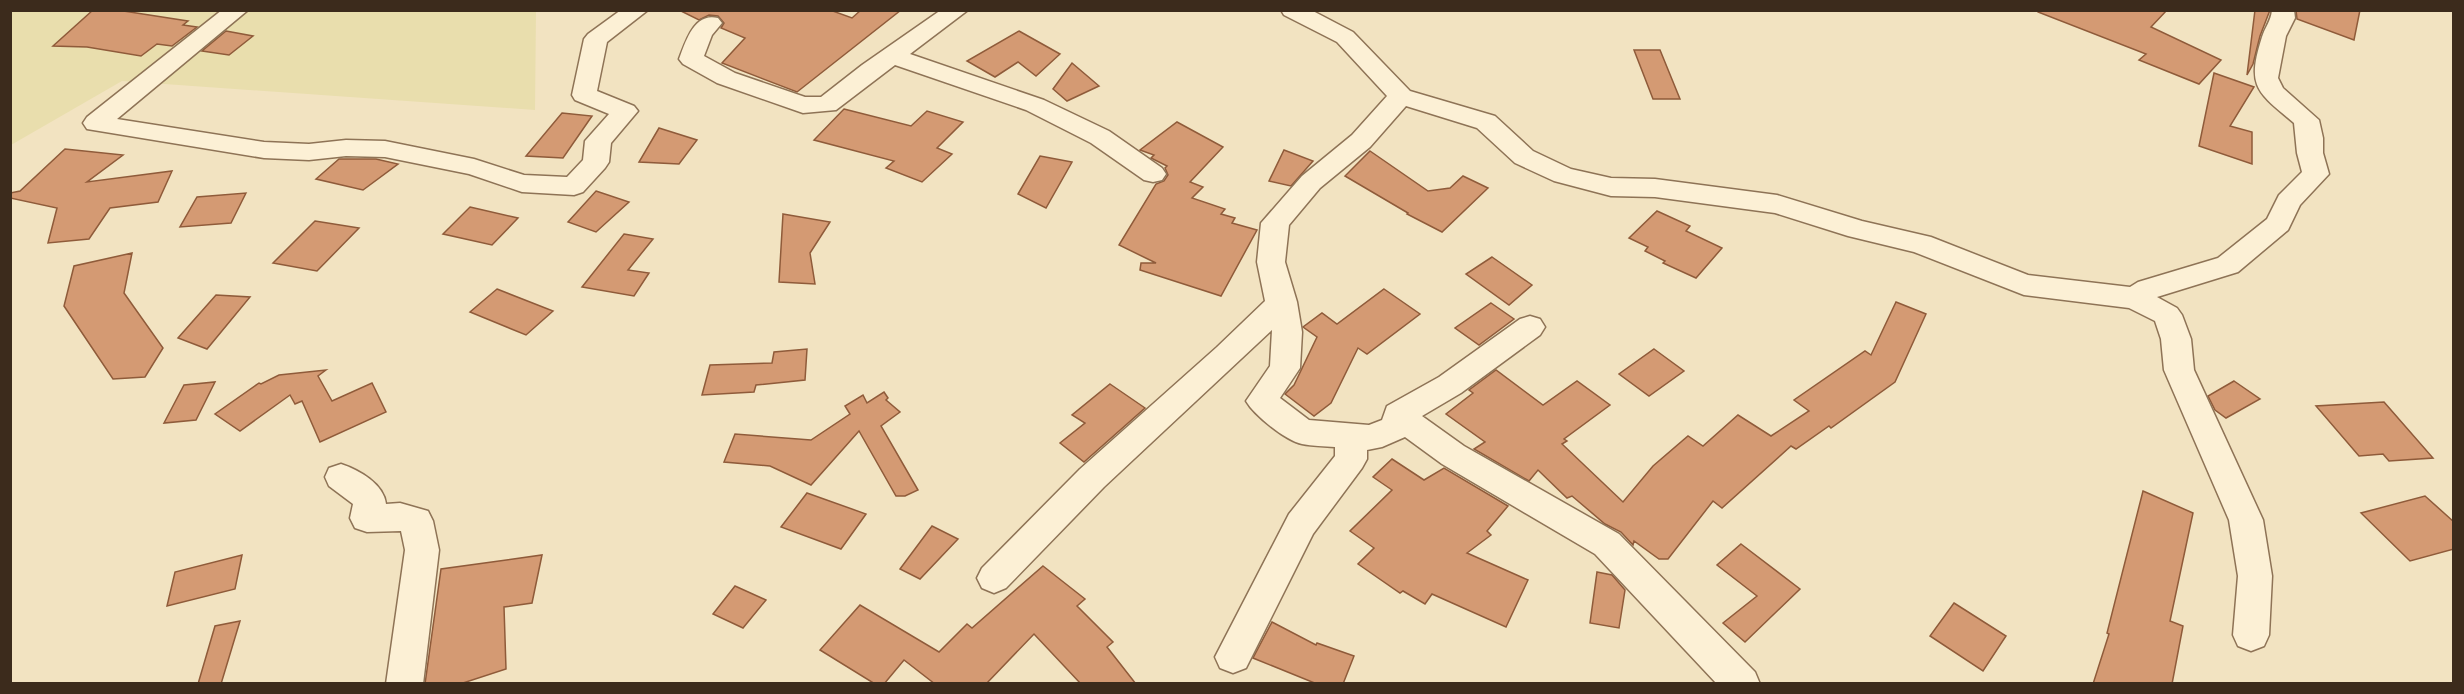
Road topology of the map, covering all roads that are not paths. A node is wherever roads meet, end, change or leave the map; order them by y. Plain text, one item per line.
1 (237, 10) edge
2 (637, 10) edge
3 (957, 10) edge
4 (1292, 10) edge
5 (2283, 10) edge
6 (710, 23) dead end
7 (893, 56) junction
8 (1401, 96) junction
9 (1153, 174) dead end
10 (2135, 298) junction
11 (1282, 302) junction
12 (1530, 327) dead end
13 (1398, 415) junction
14 (1352, 435) junction
15 (342, 477) dead end
16 (994, 578) dead end
17 (2251, 635) dead end
18 (1233, 657) dead end
19 (404, 684) edge
20 (1742, 684) edge

1 - 2 street
3 - 7 street
4 - 8 street
5 - 10 street
6 - 7 street
7 - 9 street
8 - 10 street
8 - 11 street
10 - 17 street
11 - 14 street
11 - 16 street
12 - 13 street
13 - 14 street
13 - 20 street
14 - 18 street
15 - 19 street

